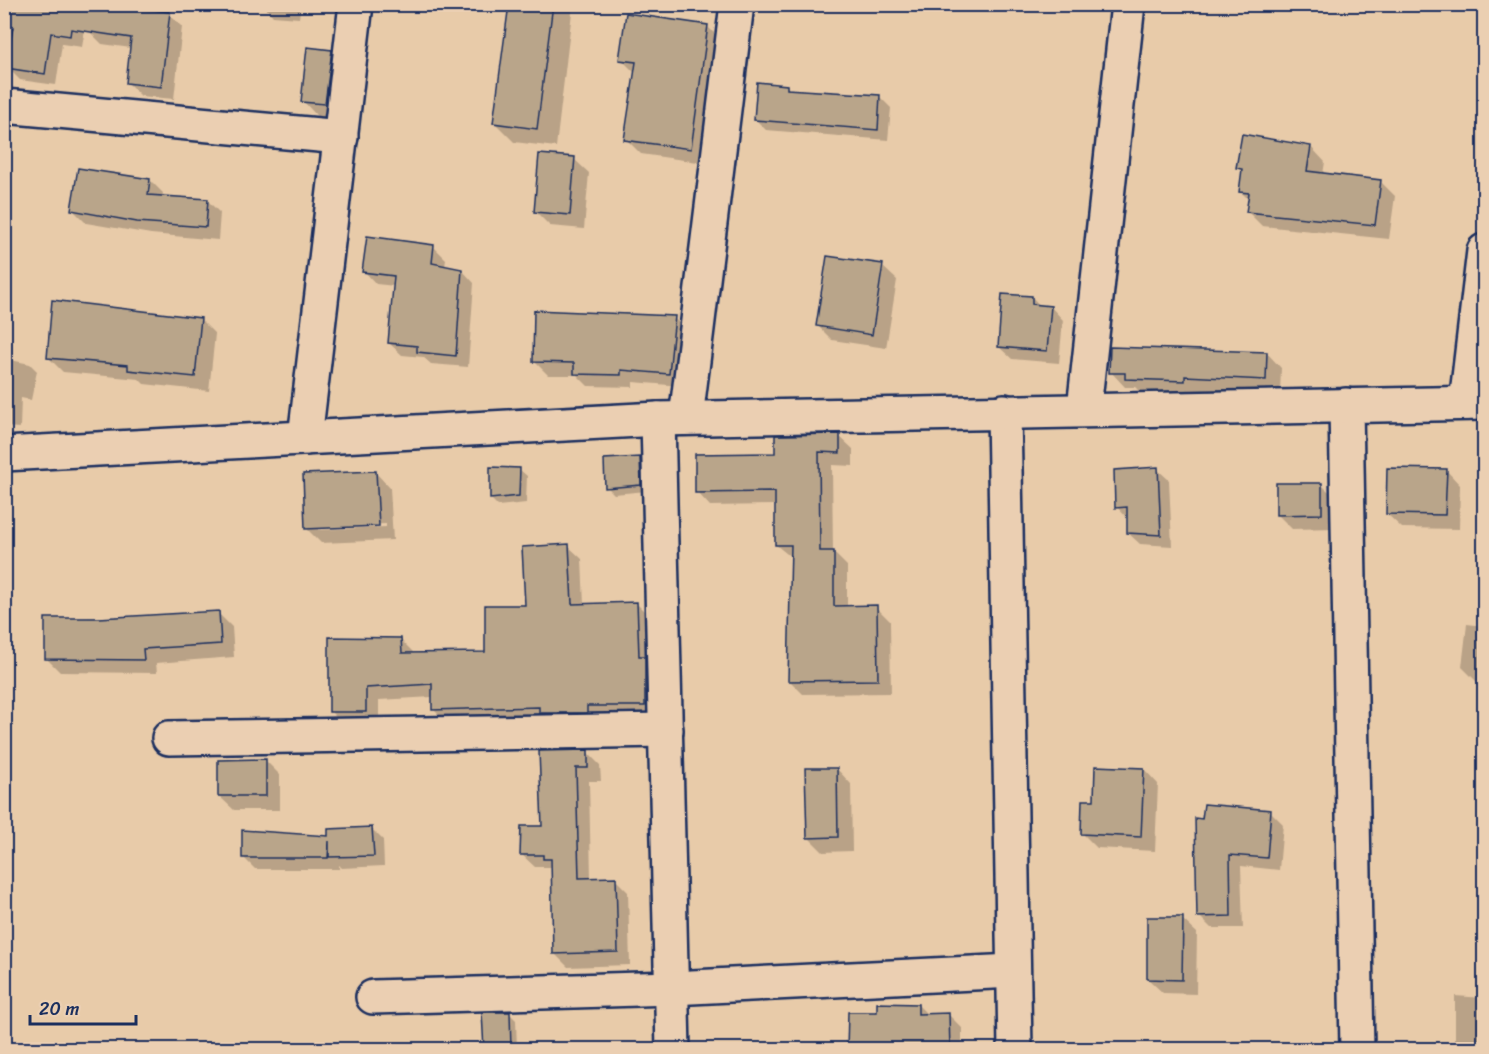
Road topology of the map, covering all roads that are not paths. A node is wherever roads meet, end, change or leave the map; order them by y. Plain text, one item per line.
1 (356, 4) edge
2 (737, 4) edge
3 (1128, 4) edge
4 (4, 106) edge
5 (341, 137) junction
6 (1485, 250) edge
7 (1475, 403) edge
8 (1346, 405) junction
9 (1084, 409) junction
10 (1004, 411) junction
11 (672, 418) junction
12 (305, 438) junction
13 (4, 454) edge
14 (666, 730) junction
15 (169, 738) dead end
16 (1013, 971) junction
17 (672, 988) junction
18 (373, 997) dead end
19 (673, 1050) edge
20 (1015, 1050) edge
21 (1357, 1050) edge

1 - 5 street
2 - 11 street
3 - 9 street
4 - 5 street
5 - 12 street
6 - 7 street
7 - 8 street
8 - 9 street
8 - 21 street
9 - 10 street
10 - 11 street
10 - 16 street
11 - 12 street
11 - 14 street
12 - 13 street
14 - 15 street
14 - 17 street
16 - 17 street
16 - 20 street
17 - 18 street
17 - 19 street

